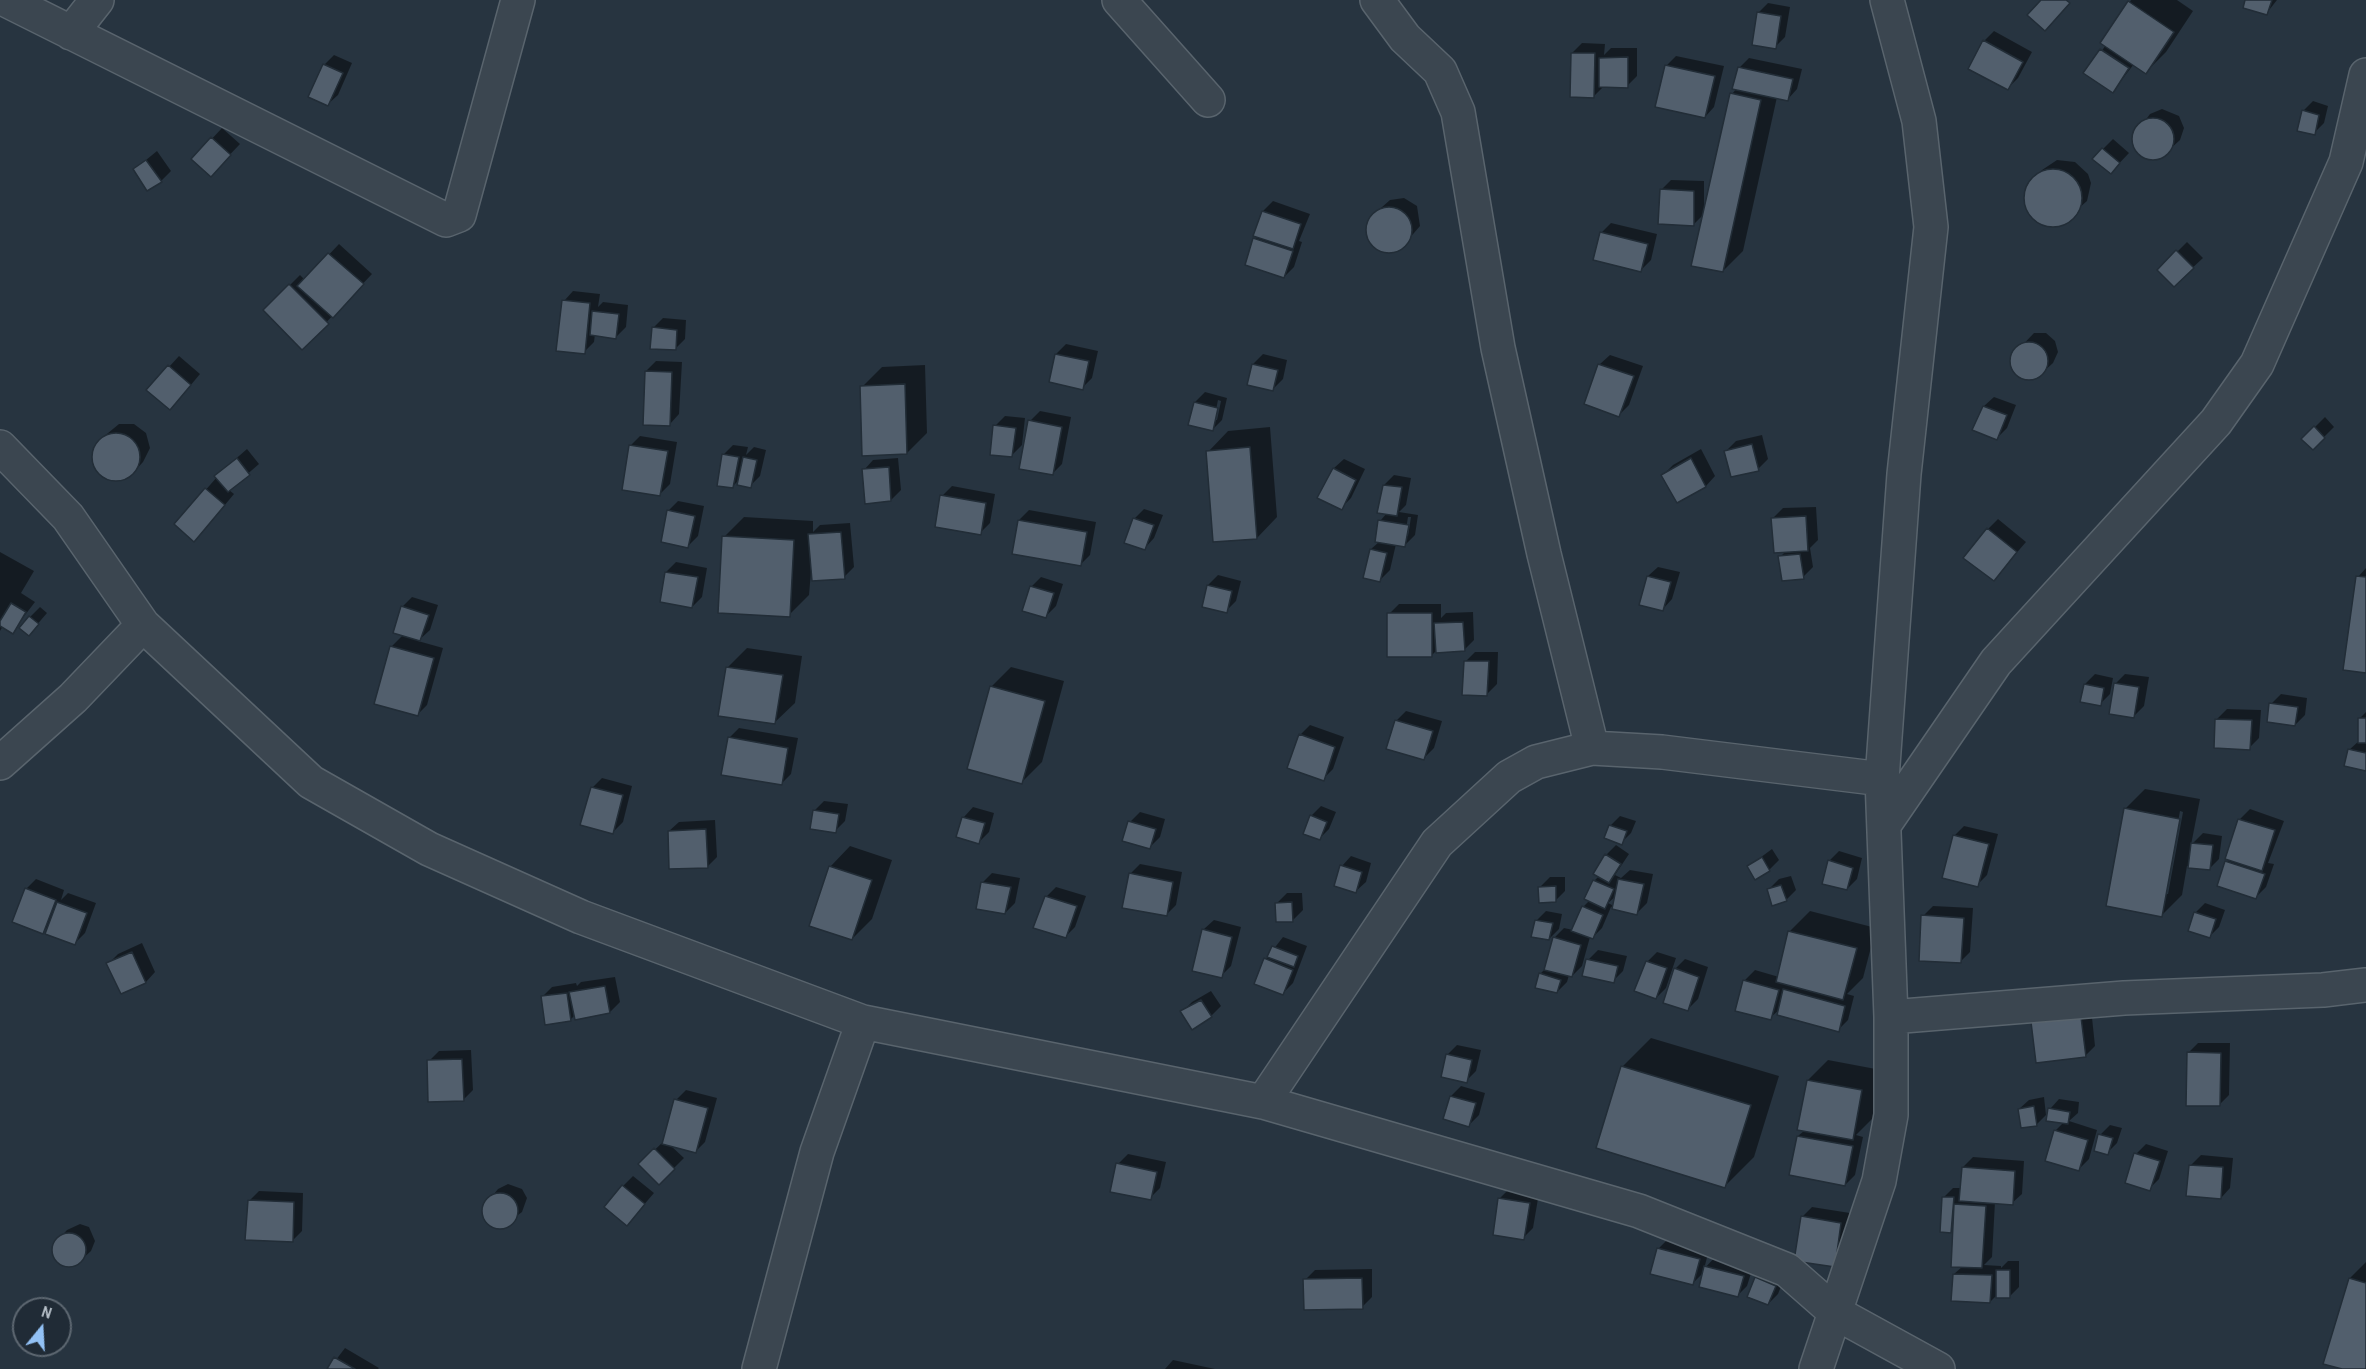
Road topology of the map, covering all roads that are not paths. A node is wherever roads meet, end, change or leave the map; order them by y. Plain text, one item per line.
1 (6, 0) edge
2 (97, 0) edge
3 (518, 0) edge
4 (1119, 0) edge
5 (1377, 0) edge
6 (1887, 0) edge
7 (71, 33) junction
8 (2366, 75) edge
9 (1208, 100) dead end
10 (2356, 166) edge
11 (0, 447) edge
12 (143, 626) junction
13 (1592, 748) junction
14 (0, 763) edge
15 (1882, 779) junction
16 (1884, 825) junction
17 (2366, 986) edge
18 (1891, 1017) junction
19 (863, 1022) junction
20 (1263, 1102) junction
21 (1836, 1313) junction
22 (759, 1369) edge
23 (1816, 1369) edge
24 (1938, 1369) edge

1 - 7 street
2 - 7 street
3 - 7 street
4 - 9 street
5 - 13 street
6 - 15 street
8 - 10 street
10 - 16 street
11 - 12 street
12 - 14 street
12 - 19 street
13 - 15 street
13 - 20 street
15 - 16 street
16 - 18 street
17 - 18 street
18 - 21 street
19 - 20 street
19 - 22 street
20 - 21 street
21 - 23 street
21 - 24 street

